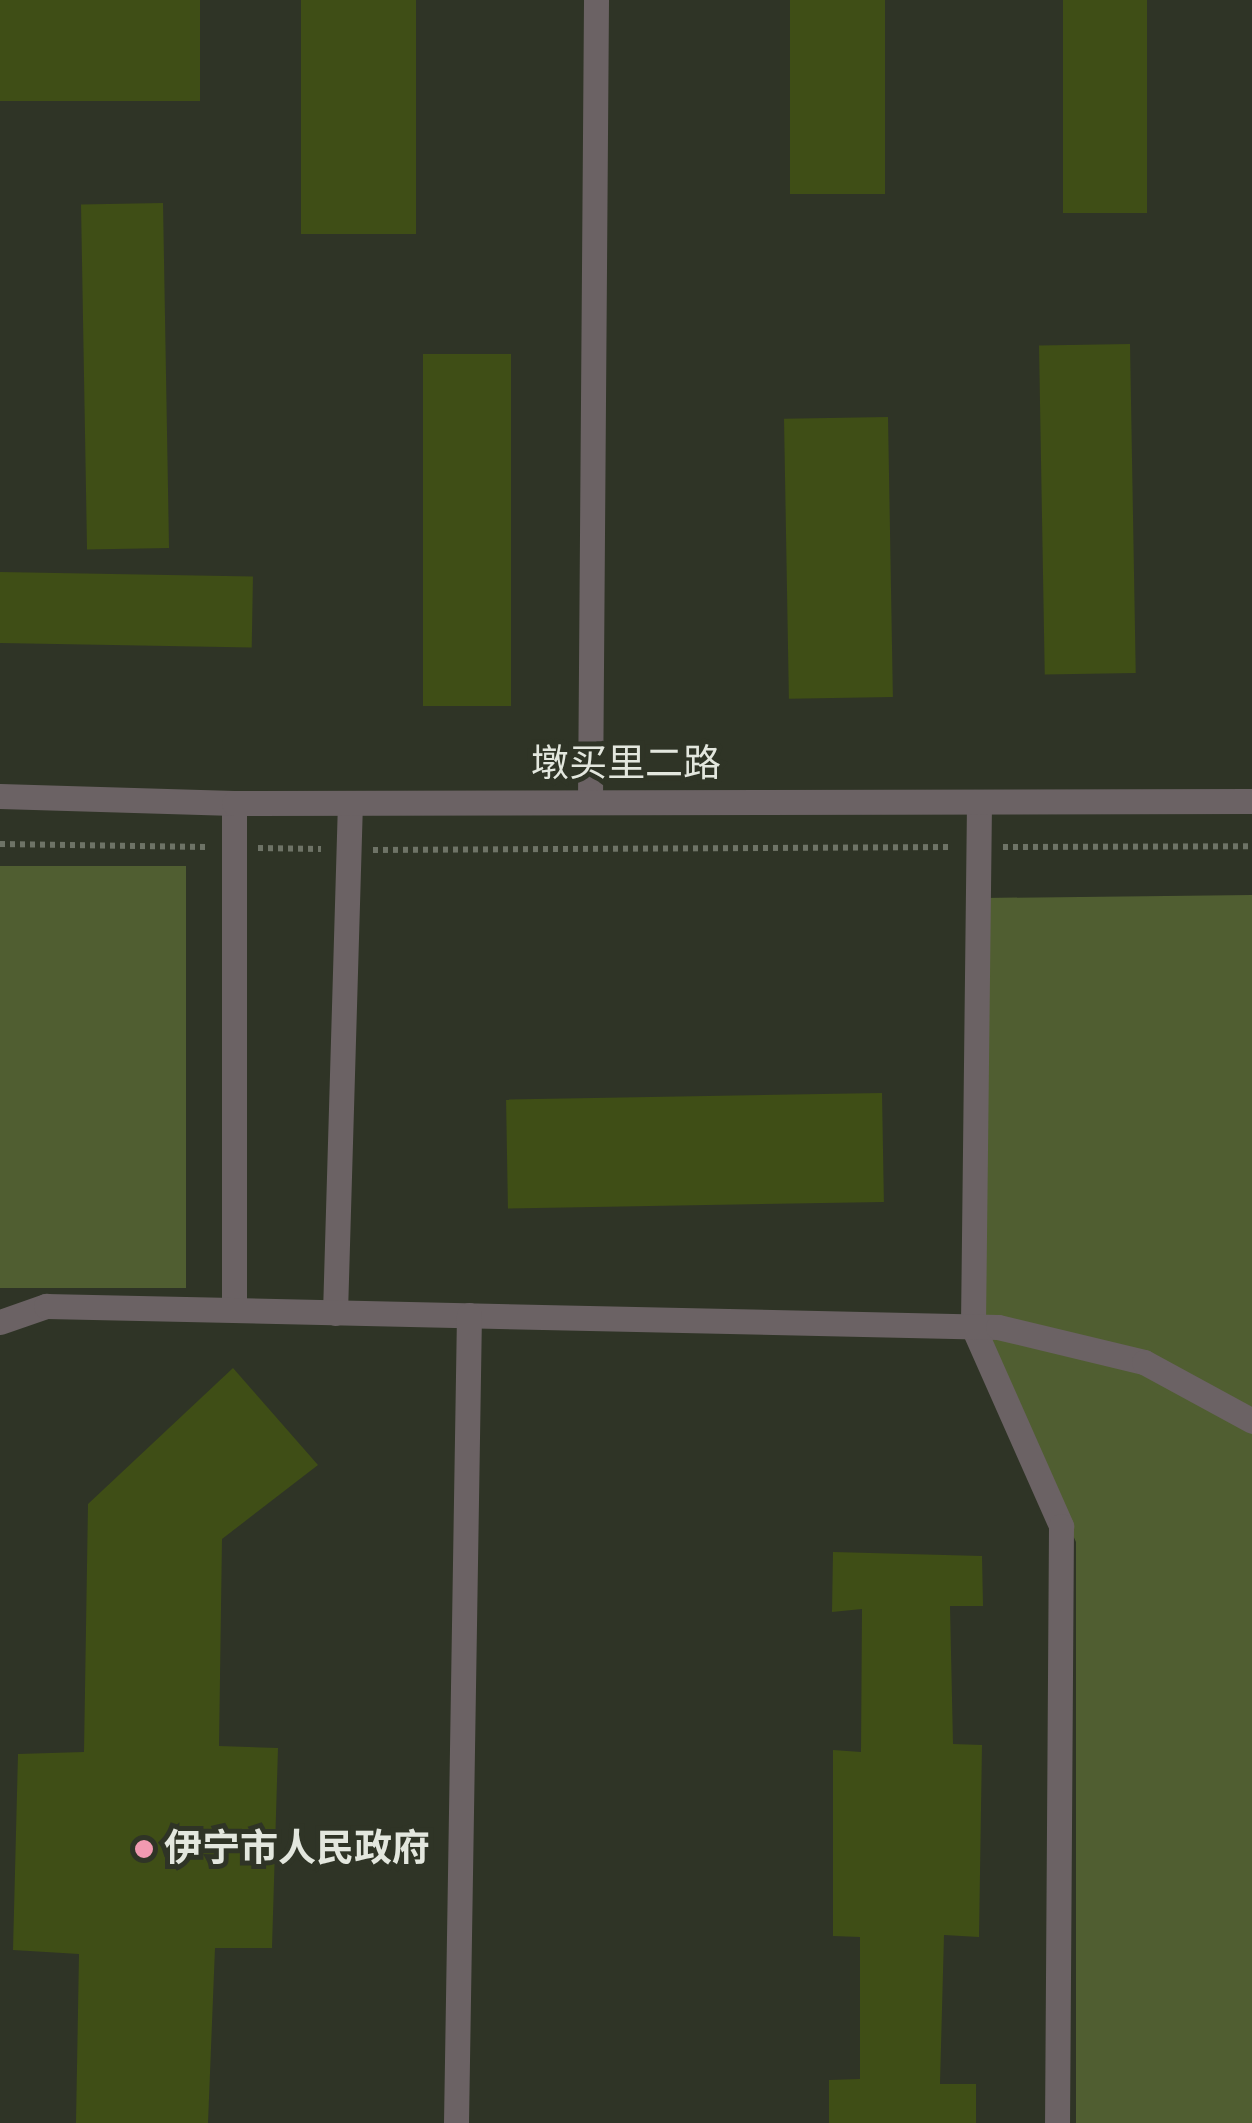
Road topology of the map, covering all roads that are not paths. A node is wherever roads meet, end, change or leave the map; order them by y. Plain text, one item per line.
1 (596, 0) edge
2 (0, 796) edge
3 (590, 801) junction
4 (1252, 801) edge
5 (234, 803) junction
6 (350, 803) junction
7 (980, 803) junction
8 (234, 1310) junction
9 (334, 1313) junction
10 (469, 1315) junction
11 (0, 1322) edge
12 (973, 1326) junction
13 (1252, 1421) edge
14 (456, 2123) edge
15 (1056, 2123) edge

1 - 3 street
2 - 5 street, 墩买里二路
3 - 6 street, 墩买里二路
3 - 7 street, 墩买里二路
4 - 7 street, 墩买里二路
5 - 6 street, 墩买里二路
5 - 8 street
6 - 9 street
7 - 12 street
8 - 9 street
8 - 11 street
9 - 10 street
10 - 12 street
10 - 14 street
12 - 13 street
12 - 15 street

